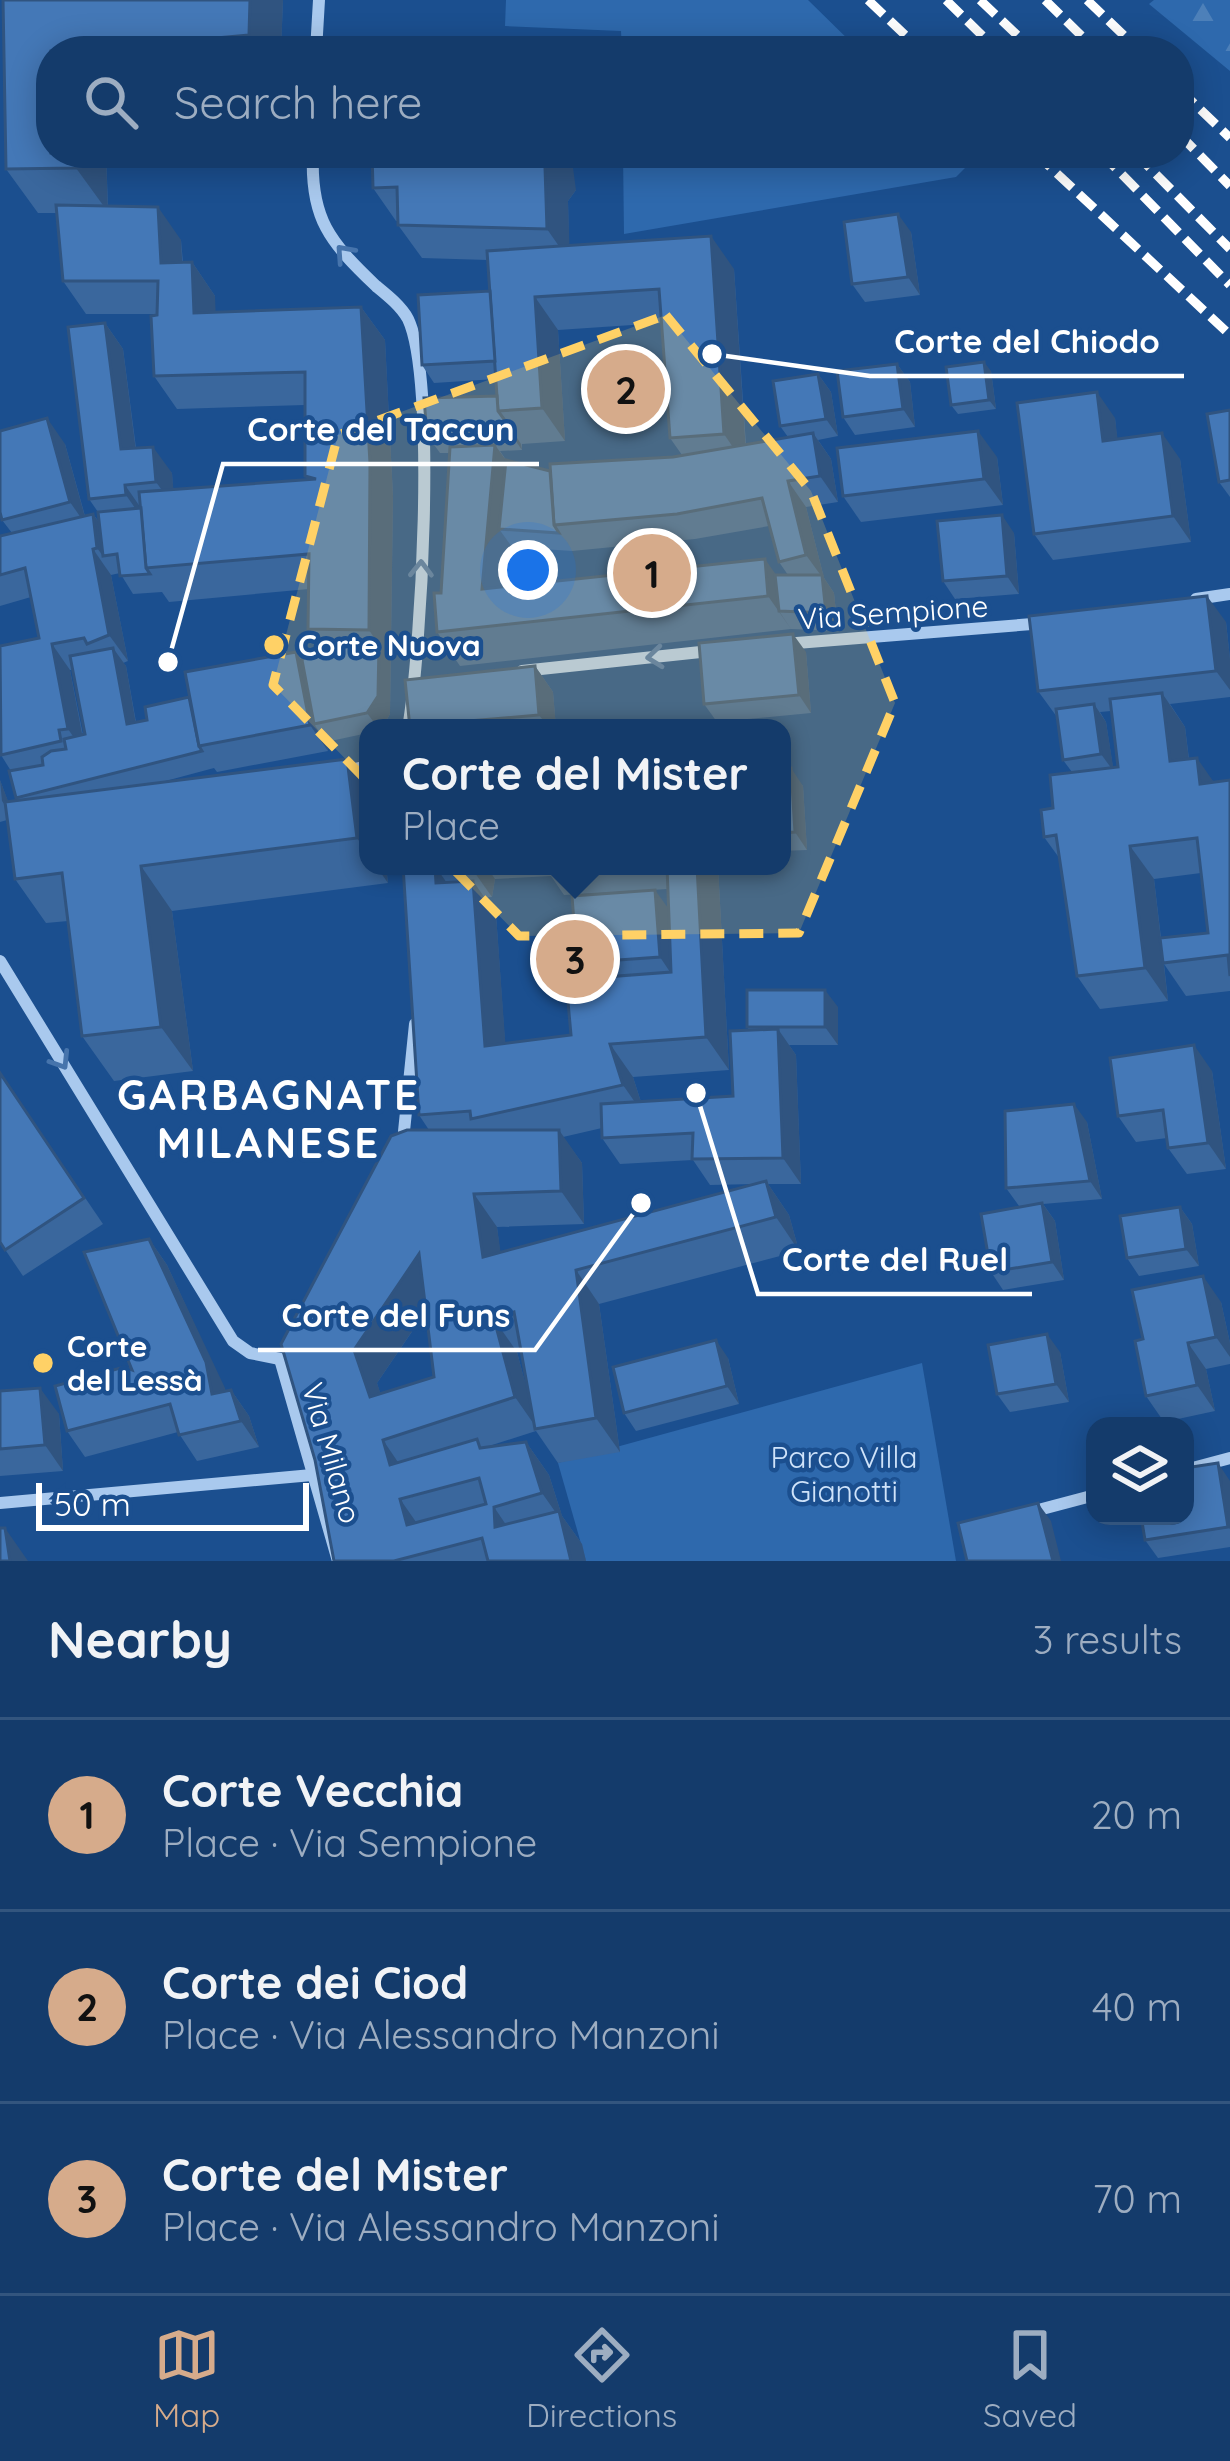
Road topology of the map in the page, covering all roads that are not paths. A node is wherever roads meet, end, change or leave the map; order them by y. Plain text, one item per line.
1 (319, 0) edge
2 (316, 36) edge
3 (314, 168) edge
4 (1230, 594) edge
5 (1184, 601) edge
6 (1067, 619) edge
7 (760, 646) edge
8 (736, 648) edge
9 (514, 672) edge
10 (432, 683) edge
11 (416, 686) junction
12 (409, 719) edge
13 (359, 768) edge
14 (329, 775) edge
15 (0, 962) edge
16 (415, 1000) edge
17 (397, 1166) edge
18 (296, 1344) edge
19 (280, 1359) junction
20 (1230, 1458) edge
21 (1194, 1468) edge
22 (312, 1475) junction
23 (1086, 1497) edge
24 (0, 1503) edge
25 (1014, 1516) edge
26 (338, 1561) edge

1 - 2 street
11 -> 3 street
4 - 5 street
6 - 7 street, Via Sempione
8 -> 9 street
10 - 11 street
11 - 12 street
13 - 14 street
15 -> 19 street
16 - 17 street
18 - 19 street
19 - 22 street, Via Milano
20 - 21 street
22 - 24 street
22 - 26 street, Via Milano
23 - 25 street

